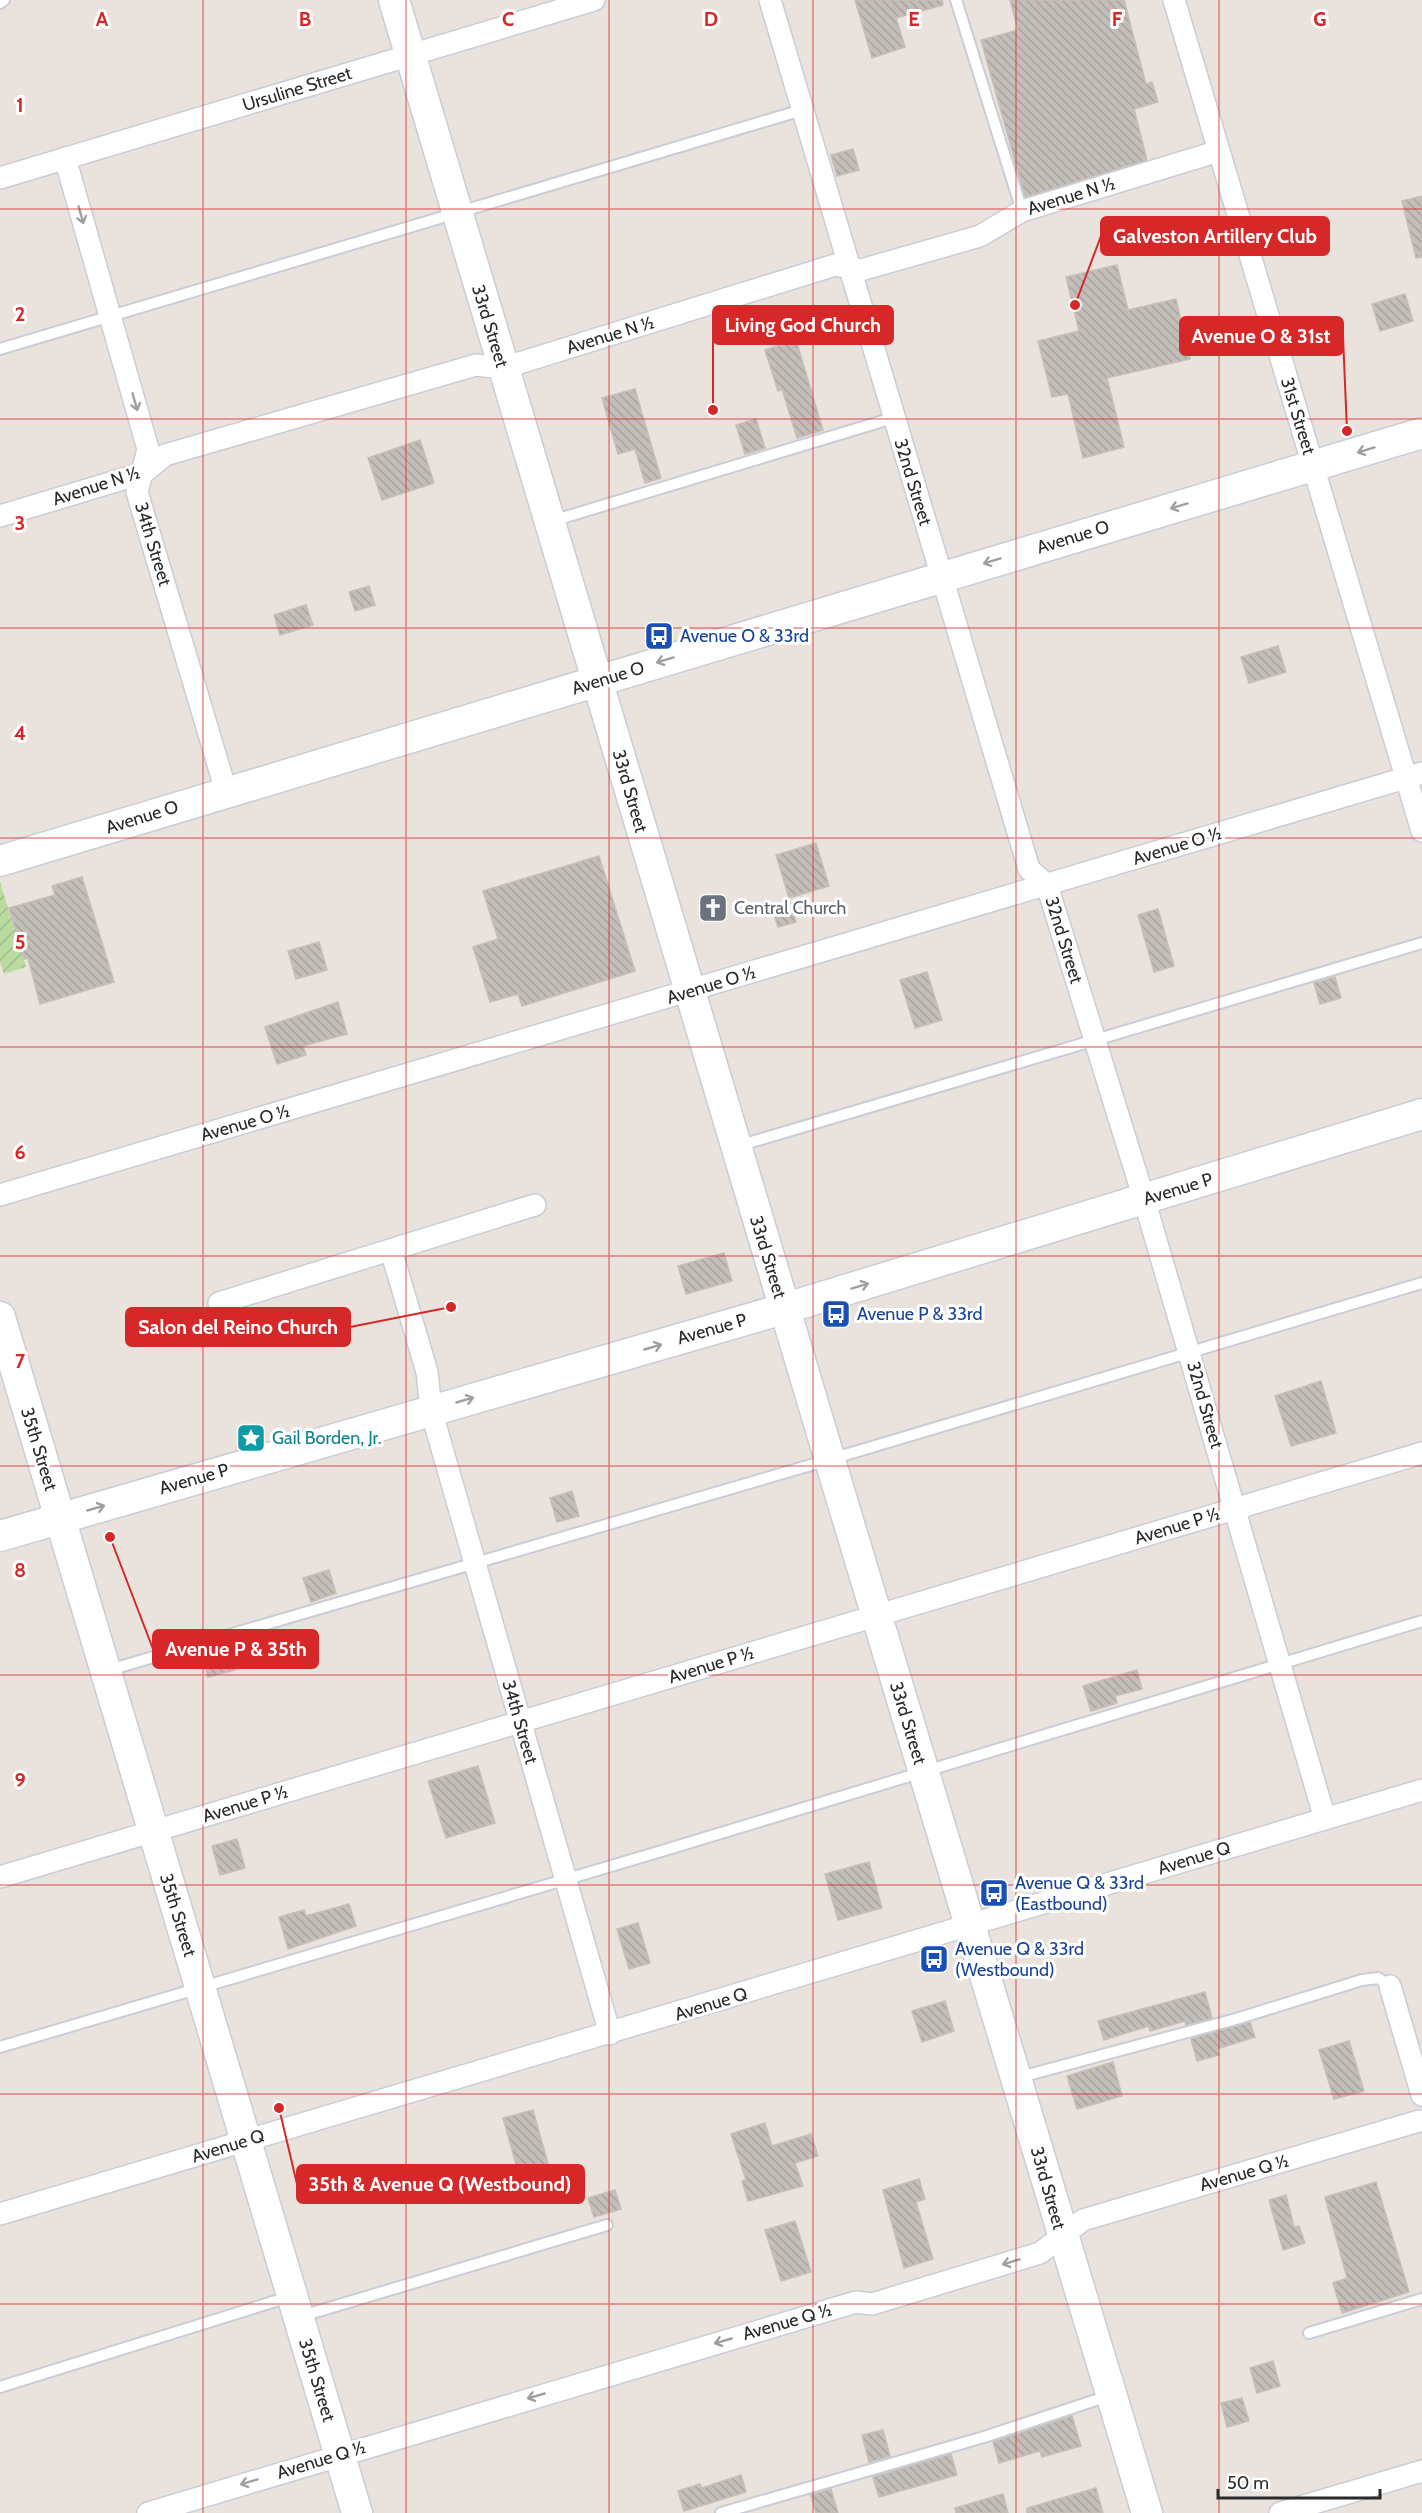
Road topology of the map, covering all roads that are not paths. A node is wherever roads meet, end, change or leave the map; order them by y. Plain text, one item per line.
1 (4, 0) edge
2 (394, 0) edge
3 (594, 0) edge
4 (770, 0) edge
5 (956, 0) edge
6 (1174, 0) edge
7 (0, 3) edge
8 (410, 55) junction
9 (802, 110) junction
10 (1219, 151) junction
11 (65, 158) junction
12 (0, 178) edge
13 (1022, 211) junction
14 (456, 212) junction
15 (849, 268) junction
16 (110, 316) junction
17 (0, 349) edge
18 (503, 368) junction
19 (893, 418) junction
20 (1422, 433) edge
21 (1314, 465) junction
22 (143, 473) junction
23 (0, 516) edge
24 (549, 522) junction
25 (942, 576) junction
26 (598, 681) junction
27 (1414, 775) edge
28 (226, 791) junction
29 (1422, 831) edge
30 (0, 861) edge
31 (1047, 885) junction
32 (1422, 944) edge
33 (688, 992) junction
34 (1095, 1040) junction
35 (1422, 1114) edge
36 (734, 1147) junction
37 (0, 1195) edge
38 (1144, 1199) junction
39 (535, 1205) dead end
40 (391, 1250) junction
41 (1422, 1283) edge
42 (219, 1304) dead end
43 (783, 1309) junction
44 (0, 1317) edge
45 (1190, 1352) junction
46 (431, 1410) junction
47 (1422, 1453) edge
48 (828, 1460) junction
49 (1235, 1508) junction
50 (60, 1518) junction
51 (0, 1536) edge
52 (474, 1564) junction
53 (876, 1616) junction
54 (1422, 1621) edge
55 (1281, 1664) junction
56 (106, 1671) junction
57 (520, 1722) junction
58 (923, 1773) junction
59 (1422, 1790) edge
60 (1325, 1819) junction
61 (153, 1831) junction
62 (0, 1877) edge
63 (566, 1880) junction
64 (969, 1926) junction
65 (1390, 1986) joint
66 (200, 1988) junction
67 (610, 2034) junction
68 (0, 2047) edge
69 (1016, 2078) junction
70 (1422, 2095) edge
71 (1421, 2123) edge
72 (246, 2140) junction
73 (0, 2214) edge
74 (608, 2225) dead end
75 (1062, 2236) junction
76 (1422, 2299) edge
77 (295, 2306) junction
78 (1309, 2333) dead end
79 (0, 2387) edge
80 (1111, 2395) junction
81 (340, 2454) junction
82 (1422, 2471) edge
83 (147, 2513) edge
84 (357, 2513) edge
85 (721, 2513) edge
86 (1147, 2513) edge
87 (1280, 2513) edge

1 - 7 lane
2 - 8 street, 33rd Street
3 - 8 street, Ursuline Street
4 - 9 street, 32nd Street
5 - 13 lane
6 - 10 street, 31st Street
8 - 11 street, Ursuline Street
8 - 14 street, 33rd Street
9 - 14 lane
9 - 15 street, 32nd Street
10 - 13 street, Avenue N ½
10 - 21 street, 31st Street
11 - 12 street, Ursuline Street
11 -> 16 street, 34th Street
13 - 15 street, Avenue N ½
14 - 16 lane
14 - 18 street, 33rd Street
15 - 18 street, Avenue N ½
15 - 19 street, 32nd Street
16 - 17 lane
16 -> 22 street, 34th Street
18 - 22 street, Avenue N ½
18 - 24 street, 33rd Street
19 - 24 lane
19 - 25 street, 32nd Street
20 -> 21 street, Avenue O
21 -> 25 street, Avenue O
21 - 27 street, 31st Street
22 - 23 street, Avenue N ½
22 - 28 street, 34th Street
24 - 26 street, 33rd Street
25 -> 26 street, Avenue O
25 - 31 street, 32nd Street
26 - 28 street, Avenue O
26 - 33 street, 33rd Street
27 - 29 street, 31st Street
27 - 31 street, Avenue O ½
28 - 30 street, Avenue O
31 - 33 street, Avenue O ½
31 - 34 street, 32nd Street
32 - 34 lane
33 - 36 street, 33rd Street
33 - 37 street, Avenue O ½
34 - 36 lane
34 - 38 street, 32nd Street
35 - 38 street, Avenue P
36 - 43 street, 33rd Street
43 -> 38 street, Avenue P
38 - 45 street, 32nd Street
39 - 40 street
40 - 42 street
40 - 46 street, 34th Street
41 - 45 lane
46 -> 43 street, Avenue P
43 - 48 street, 33rd Street
44 - 50 street, 35th Street
45 - 48 lane
45 - 49 street, 32nd Street
50 -> 46 street, Avenue P
46 - 52 street, 34th Street
47 - 49 street, Avenue P ½
48 - 52 lane
48 - 53 street, 33rd Street
49 - 53 street, Avenue P ½
49 - 55 street, 32nd Street
50 - 51 street, Avenue P
50 - 56 street, 35th Street
52 - 56 lane
52 - 57 street, 34th Street
53 - 57 street, Avenue P ½
53 - 58 street, 33rd Street
54 - 55 lane
55 - 58 lane
55 - 60 street, 32nd Street
56 - 61 street, 35th Street
57 - 61 street, Avenue P ½
57 - 63 street, 34th Street
58 - 63 lane
58 - 64 street, 33rd Street
59 - 60 street, Avenue Q
60 - 64 street, Avenue Q
61 - 62 street, Avenue P ½
61 - 66 street, 35th Street
63 - 66 lane
63 - 67 street, 34th Street
64 - 67 street, Avenue Q
64 - 69 street, 33rd Street
65 - 69 lane
65 - 70 street
66 - 68 lane
66 - 72 street, 35th Street
67 - 72 street, Avenue Q
69 - 75 street, 33rd Street
71 - 75 street, Avenue Q ½
72 - 73 street, Avenue Q
72 - 77 street, 35th Street
74 - 77 lane
75 - 80 street, 33rd Street
75 -> 81 street, Avenue Q ½
76 - 78 lane
77 - 79 lane
77 - 81 street, 35th Street
80 - 85 lane
80 - 86 street, 33rd Street
81 -> 83 street, Avenue Q ½
81 - 84 street, 35th Street
82 - 87 street

